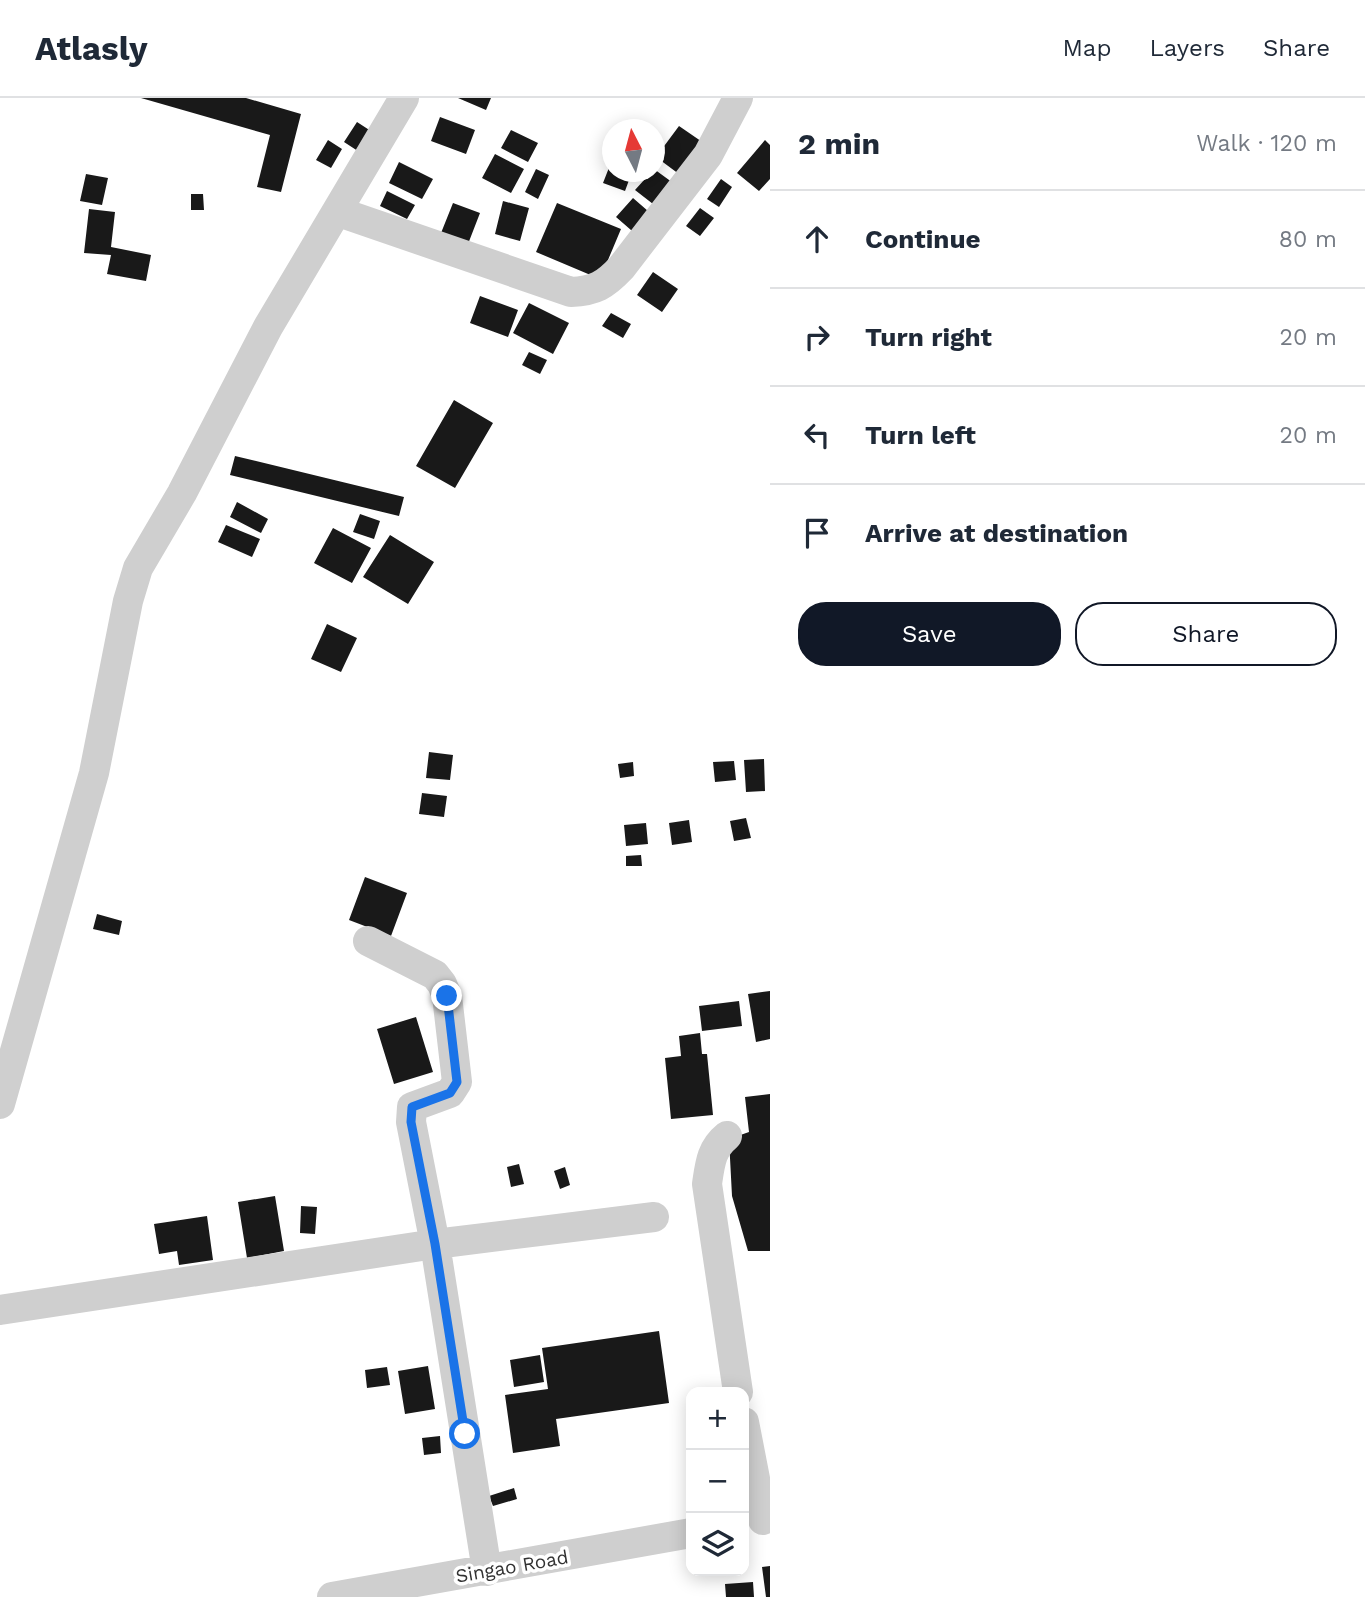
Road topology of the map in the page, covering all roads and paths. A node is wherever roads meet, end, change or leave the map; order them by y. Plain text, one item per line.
1 (404, 98) edge
2 (738, 98) edge
3 (339, 212) junction
4 (368, 942) dead end
5 (0, 1104) edge
6 (727, 1136) dead end
7 (654, 1217) dead end
8 (435, 1244) junction
9 (0, 1310) edge
10 (737, 1387) edge
11 (748, 1450) edge
12 (759, 1521) edge
13 (686, 1534) edge
14 (487, 1571) junction
15 (332, 1597) edge

1 - 3 street
2 - 3 street
3 - 5 street
4 - 8 street
6 - 10 street
7 - 8 street
8 - 9 street
8 - 14 street
11 - 12 street
13 - 14 street, Singao Road
14 - 15 street, Singao Road

